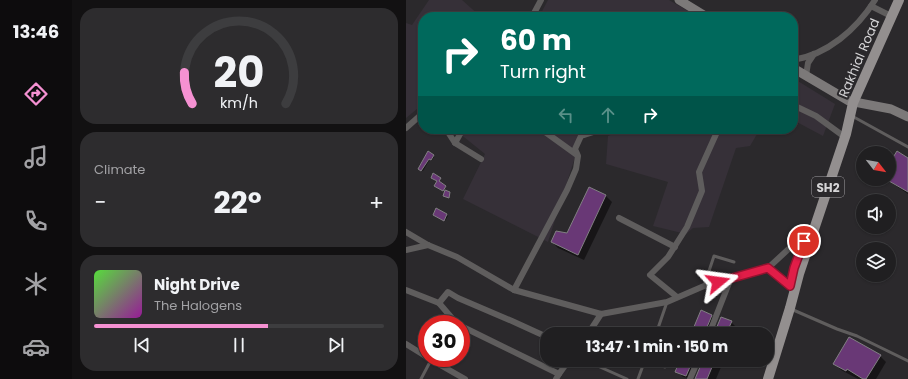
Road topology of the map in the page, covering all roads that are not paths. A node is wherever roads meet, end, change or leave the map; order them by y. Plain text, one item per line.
1 (541, 0) edge
2 (875, 0) edge
3 (899, 0) edge
4 (687, 2) edge
5 (871, 6) junction
6 (535, 12) edge
7 (700, 12) edge
8 (891, 16) junction
9 (814, 54) junction
10 (798, 59) edge
11 (798, 71) edge
12 (806, 76) junction
13 (851, 102) junction
14 (798, 107) edge
15 (850, 115) junction
16 (418, 117) edge
17 (908, 117) edge
18 (406, 128) edge
19 (449, 134) edge
20 (460, 134) edge
21 (548, 134) edge
22 (588, 134) edge
23 (716, 134) edge
24 (842, 135) junction
25 (455, 143) junction
26 (908, 147) edge
27 (578, 156) junction
28 (480, 159) dead end
29 (619, 218) dead end
30 (406, 232) edge
31 (807, 232) junction
32 (428, 245) junction
33 (675, 247) junction
34 (406, 250) edge
35 (734, 262) dead end
36 (768, 268) junction
37 (731, 278) junction
38 (704, 286) junction
39 (790, 286) junction
40 (406, 290) edge
41 (514, 290) junction
42 (677, 297) junction
43 (667, 302) junction
44 (439, 303) junction
45 (790, 308) junction
46 (601, 314) junction
47 (449, 315) edge
48 (593, 327) edge
49 (658, 327) edge
50 (712, 327) edge
51 (470, 331) edge
52 (540, 334) edge
53 (406, 344) edge
54 (418, 351) edge
55 (908, 361) edge
56 (426, 367) edge
57 (444, 367) edge
58 (564, 367) edge
59 (601, 367) edge
60 (643, 367) edge
61 (695, 367) edge
62 (558, 377) edge
63 (421, 379) edge
64 (464, 379) edge
65 (627, 379) edge
66 (638, 379) edge
67 (690, 379) edge
68 (764, 379) edge
69 (768, 379) edge

1 - 6 street
2 - 5 street
3 - 8 main road, Rakhial Road / SH2
4 - 7 main road
5 - 8 street
5 - 9 street
8 - 13 main road, Rakhial Road / SH2
9 - 10 street
9 - 12 street
11 - 12 main road
12 - 13 main road
13 - 15 main road, Rakhial Road / SH2
13 - 17 main road
13 - 24 main road, Rakhial Road / SH2
14 - 24 street
15 - 26 lane
15 - 45 main road, Rakhial Road / SH2
16 - 18 street
19 - 25 street
20 - 25 street
21 - 27 street
22 - 27 street
23 - 33 street
24 - 31 main road, Rakhial Road / SH2
25 - 28 street
27 - 41 street
29 - 33 street
30 - 32 street
31 - 36 street
31 - 39 main road, Rakhial Road / SH2
32 - 34 street
32 - 41 street
33 - 42 street
35 - 38 lane
36 - 37 street
36 - 39 street
37 - 38 street
37 - 50 street
38 - 42 street
39 - 68 main road, Rakhial Road / SH2
40 - 44 street
41 - 46 street
42 - 43 street
43 - 46 street
43 - 49 lane
44 - 47 street
44 - 52 street
45 - 55 lane
45 - 69 main road, Rakhial Road / SH2
46 - 48 street
51 - 62 street
53 - 54 street
56 - 63 lane
57 - 64 street
58 - 62 street
59 - 65 lane
60 - 66 lane
61 - 67 street

